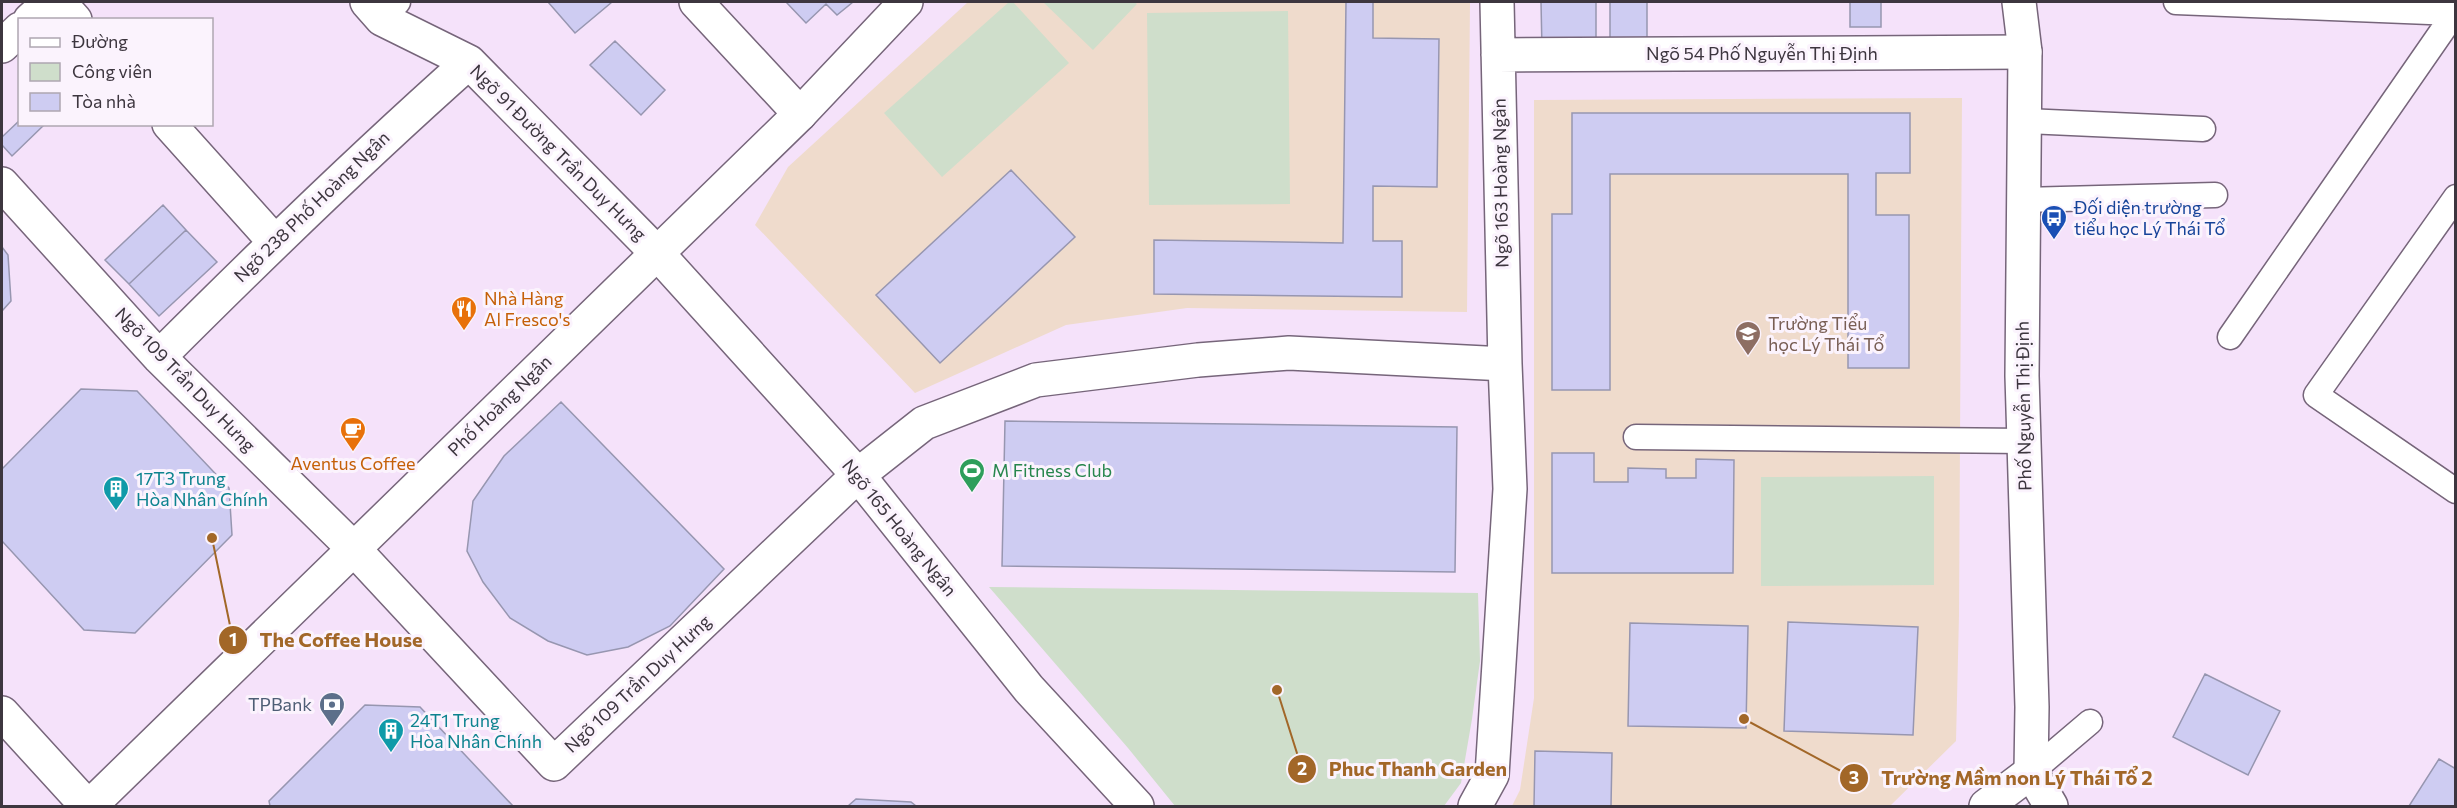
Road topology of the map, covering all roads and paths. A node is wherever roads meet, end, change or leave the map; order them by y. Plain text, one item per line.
1 (50, 2) edge
2 (59, 2) edge
3 (696, 2) edge
4 (906, 2) edge
5 (1497, 2) edge
6 (2019, 2) edge
7 (2176, 2) edge
8 (382, 7) edge
9 (2455, 12) edge
10 (32, 18) edge
11 (73, 18) edge
12 (18, 31) edge
13 (2, 46) edge
14 (2025, 52) junction
15 (1498, 56) junction
16 (469, 62) junction
17 (800, 114) junction
18 (2026, 121) junction
19 (171, 126) edge
20 (2203, 129) dead end
21 (2, 184) edge
22 (2215, 195) dead end
23 (2456, 197) edge
24 (2025, 200) junction
25 (274, 241) junction
26 (657, 253) junction
27 (2230, 337) dead end
28 (159, 357) junction
29 (1505, 364) junction
30 (1636, 437) dead end
31 (2024, 441) junction
32 (858, 475) junction
33 (2456, 491) edge
34 (353, 548) junction
35 (2, 713) edge
36 (2090, 722) dead end
37 (2031, 772) junction
38 (89, 807) edge
39 (1137, 807) edge
40 (1475, 807) edge
41 (1986, 807) edge
42 (2051, 807) edge

1 - 10 street
2 - 11 street
3 - 17 street
4 - 17 street, Phố Hoàng Ngân
5 - 15 street, Ngõ 163 Hoàng Ngân
6 - 14 street, Phố Nguyễn Thị Định
7 - 9 lane
8 - 16 street, Ngõ 91 Đường Trần Duy Hưng
9 - 27 lane
12 - 13 street
14 - 15 street, Ngõ 54 Phố Nguyễn Thị Định
14 - 18 street, Phố Nguyễn Thị Định
15 - 29 street, Ngõ 163 Hoàng Ngân
16 - 25 street, Ngõ 238 Phố Hoàng Ngân
16 - 26 street, Ngõ 91 Đường Trần Duy Hưng
17 - 26 street, Phố Hoàng Ngân
18 - 20 lane
18 - 24 street, Phố Nguyễn Thị Định
19 - 25 street
21 - 28 street, Ngõ 109 Trần Duy Hưng
22 - 24 lane
23 - 33 lane
24 - 31 street, Phố Nguyễn Thị Định
25 - 28 street, Ngõ 238 Phố Hoàng Ngân
26 - 32 street, Ngõ 165 Hoàng Ngân
26 - 34 street, Phố Hoàng Ngân
28 - 34 street, Ngõ 109 Trần Duy Hưng
29 - 32 street
29 - 40 street, Ngõ 163 Hoàng Ngân
30 - 31 lane
31 - 37 street, Phố Nguyễn Thị Định
32 - 34 street, Ngõ 109 Trần Duy Hưng
32 - 39 street, Ngõ 165 Hoàng Ngân
34 - 38 street, Phố Hoàng Ngân
35 - 38 street
36 - 37 lane
37 - 41 street
37 - 42 street

